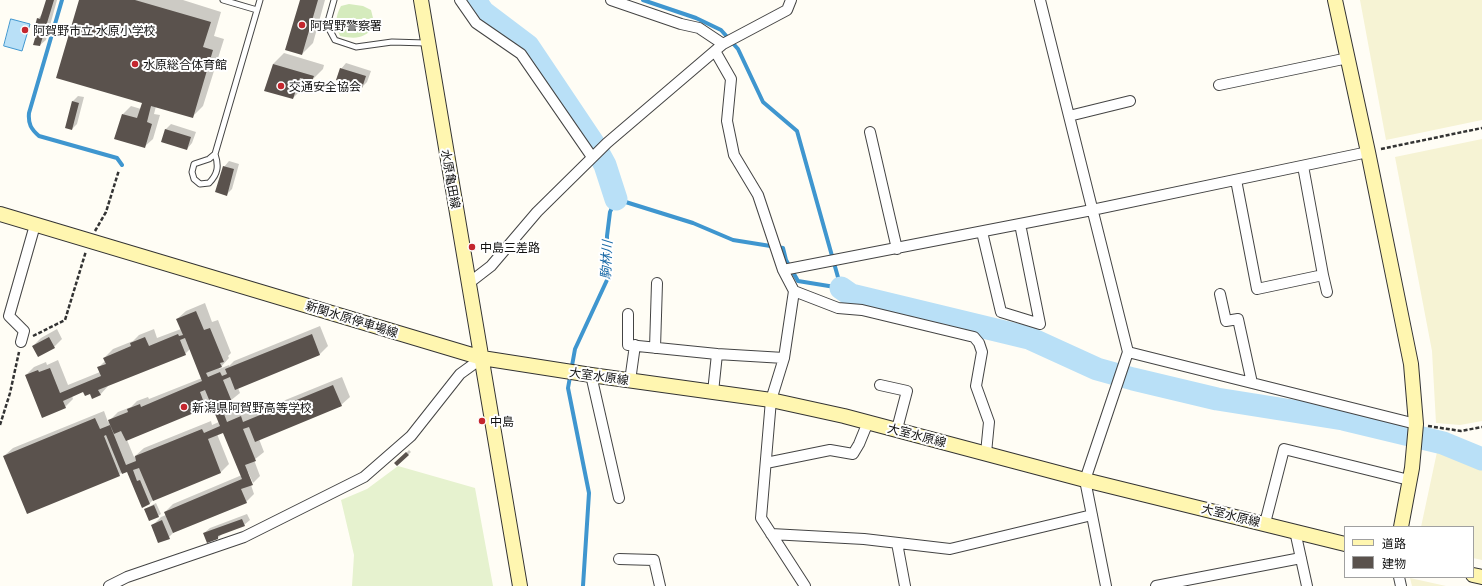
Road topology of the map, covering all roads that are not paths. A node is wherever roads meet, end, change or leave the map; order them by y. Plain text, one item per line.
1 (223, 0) edge
2 (260, 0) edge
3 (334, 0) edge
4 (421, 0) edge
5 (460, 0) edge
6 (611, 0) edge
7 (791, 0) edge
8 (1040, 0) edge
9 (1335, 0) edge
10 (257, 10) junction
11 (428, 43) junction
12 (719, 47) junction
13 (1348, 58) junction
14 (1219, 85) dead end
15 (1130, 101) dead end
16 (1069, 116) junction
17 (870, 132) dead end
18 (1368, 152) junction
19 (215, 154) junction
20 (592, 157) junction
21 (1303, 166) junction
22 (1236, 180) junction
23 (1092, 210) junction
24 (0, 214) edge
25 (35, 224) junction
26 (1020, 224) junction
27 (982, 232) junction
28 (897, 248) junction
29 (783, 270) junction
30 (1323, 274) junction
31 (468, 283) junction
32 (657, 283) dead end
33 (794, 291) junction
34 (1327, 292) dead end
35 (1220, 294) dead end
36 (628, 314) dead end
37 (21, 342) road end
38 (635, 345) junction
39 (656, 348) junction
40 (1128, 352) junction
41 (717, 354) junction
42 (482, 358) junction
43 (784, 358) junction
44 (591, 375) junction
45 (630, 381) junction
46 (1252, 383) junction
47 (880, 385) dead end
48 (713, 392) junction
49 (771, 400) junction
50 (868, 422) junction
51 (1416, 424) junction
52 (897, 429) junction
53 (986, 453) junction
54 (766, 463) junction
55 (1085, 480) junction
56 (1409, 480) junction
57 (619, 498) dead end
58 (1092, 515) junction
59 (1265, 523) junction
60 (1400, 526) edge
61 (1295, 531) junction
62 (772, 534) junction
63 (897, 543) junction
64 (1344, 544) edge
65 (1301, 558) junction
66 (619, 559) dead end
67 (109, 586) edge
68 (520, 586) edge
69 (660, 586) edge
70 (805, 586) edge
71 (905, 586) edge
72 (1106, 586) edge
73 (1156, 586) edge
74 (1307, 586) edge

1 - 10 lane
2 - 10 lane
3 - 11 lane
4 - 11 main road, 水原亀田線
5 - 20 street
6 - 12 street
7 - 12 street
8 - 16 street
9 - 13 main road
10 - 19 lane
11 - 31 main road, 水原亀田線
12 - 20 street
12 - 29 street
13 - 14 street
13 - 18 main road
15 - 16 street
16 - 23 street
17 - 28 street
18 - 21 street
18 - 51 main road
19 - 19 lane
20 - 31 street
21 - 22 street
21 - 30 street
22 - 23 street
22 - 30 street
23 - 26 street
23 - 40 street
24 - 25 main road, 新関水原停車場線
25 - 37 street
25 - 42 main road, 新関水原停車場線
26 - 27 street
26 - 27 street
27 - 28 street
28 - 29 street
29 - 33 street
30 - 34 street
31 - 42 main road, 水原亀田線
32 - 39 street
33 - 43 street
33 - 53 street
35 - 46 street
36 - 38 street
38 - 39 street
38 - 45 street
39 - 41 street
40 - 46 street
40 - 55 street
41 - 43 street
41 - 48 street
42 - 44 main road, 大室水原線
42 - 67 street
42 - 68 main road
43 - 49 street
44 - 45 main road, 大室水原線
44 - 57 street
45 - 48 main road, 大室水原線
46 - 51 street
47 - 52 street
48 - 49 main road, 大室水原線
49 - 50 main road, 大室水原線
49 - 54 street
50 - 52 main road, 大室水原線
50 - 54 street
51 - 56 main road
52 - 53 main road, 大室水原線
53 - 55 main road, 大室水原線
54 - 62 street
55 - 58 street
55 - 59 main road, 大室水原線
56 - 59 street
56 - 60 main road
58 - 63 street
58 - 72 street
59 - 61 main road, 大室水原線
61 - 64 main road, 大室水原線
61 - 65 street
62 - 63 street
62 - 70 street
63 - 71 street
65 - 73 street
65 - 74 street
66 - 69 street

